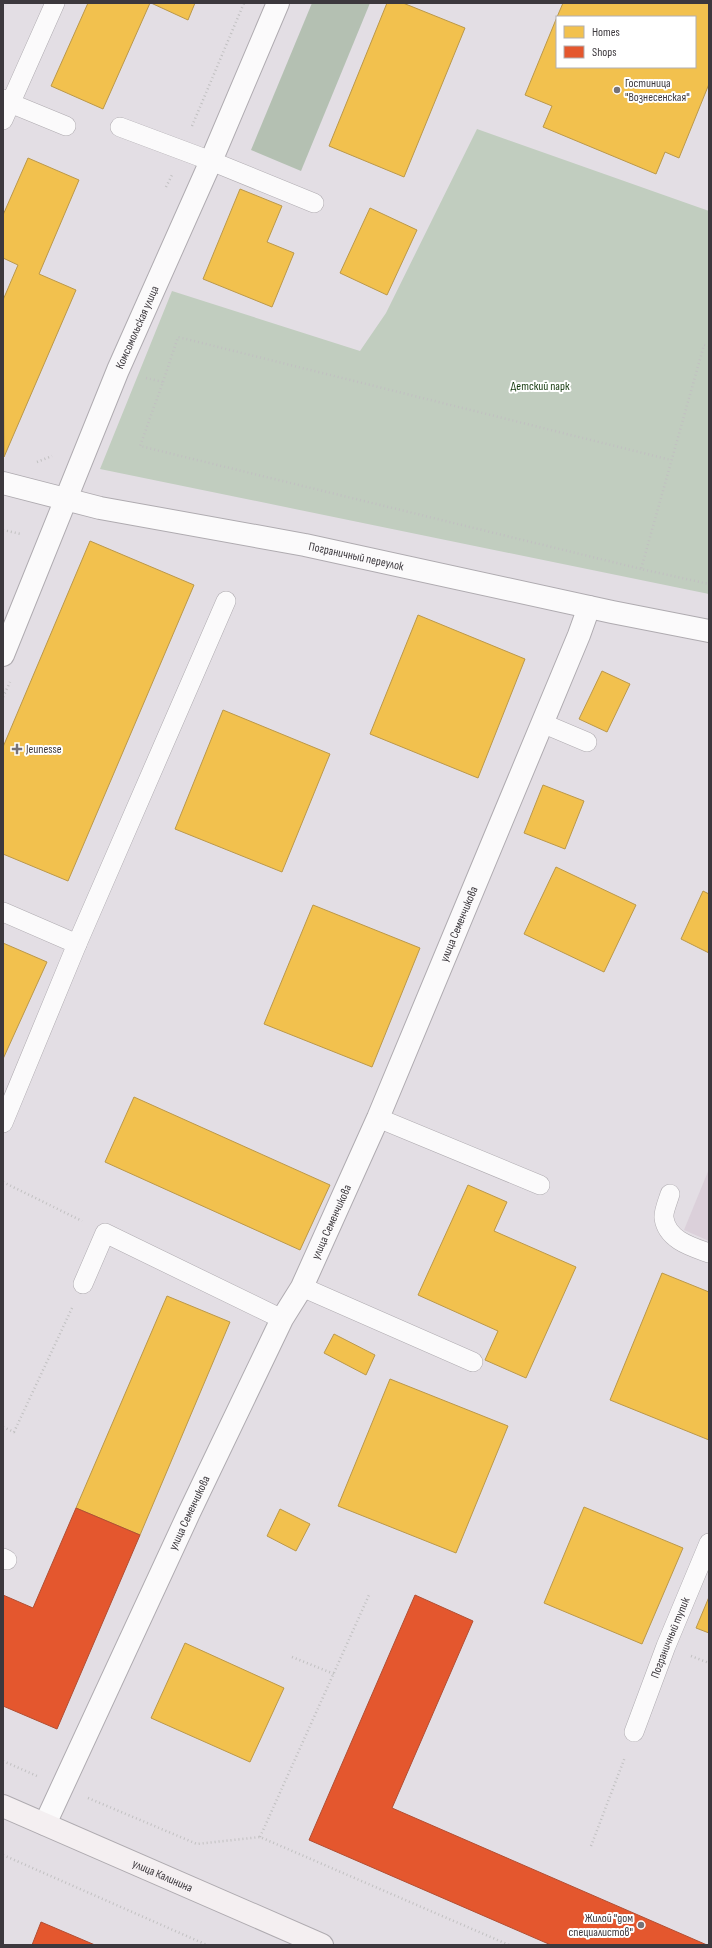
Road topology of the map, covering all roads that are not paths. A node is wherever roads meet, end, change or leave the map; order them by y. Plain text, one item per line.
1 (55, 3) edge
2 (278, 3) edge
3 (5, 107) edge
4 (66, 126) dead end
5 (120, 127) dead end
6 (211, 161) junction
7 (314, 203) dead end
8 (3, 483) edge
9 (67, 499) junction
10 (226, 601) dead end
11 (589, 607) junction
12 (709, 631) edge
13 (3, 655) edge
14 (542, 723) junction
15 (587, 742) dead end
16 (3, 912) edge
17 (77, 944) junction
18 (378, 1118) junction
19 (3, 1123) edge
20 (540, 1185) dead end
21 (670, 1194) dead end
22 (709, 1253) edge
23 (83, 1284) road end
24 (302, 1287) junction
25 (282, 1319) junction
26 (473, 1362) dead end
27 (709, 1543) edge
28 (634, 1732) road end
29 (3, 1806) edge
30 (45, 1824) junction
31 (322, 1945) edge

1 - 3 lane
2 - 6 street, Комсомольская улица
3 - 4 lane
5 - 6 lane
6 - 7 lane
6 - 9 street, Комсомольская улица
8 - 9 street, Пограничный переулок
9 - 11 street, Пограничный переулок
9 - 13 street, Комсомольская улица
10 - 17 lane
11 - 12 street, Пограничный переулок
11 - 14 street, улица Семенчикова
14 - 15 lane
14 - 18 street, улица Семенчикова
16 - 17 lane
17 - 19 lane
18 - 20 lane
18 - 24 street, улица Семенчикова
21 - 22 lane
23 - 25 lane
24 - 25 street, улица Семенчикова
24 - 26 lane
25 - 30 street, улица Семенчикова
27 - 28 lane, Пограничный тупик
29 - 30 main road, улица Калинина
30 - 31 main road, улица Калинина

